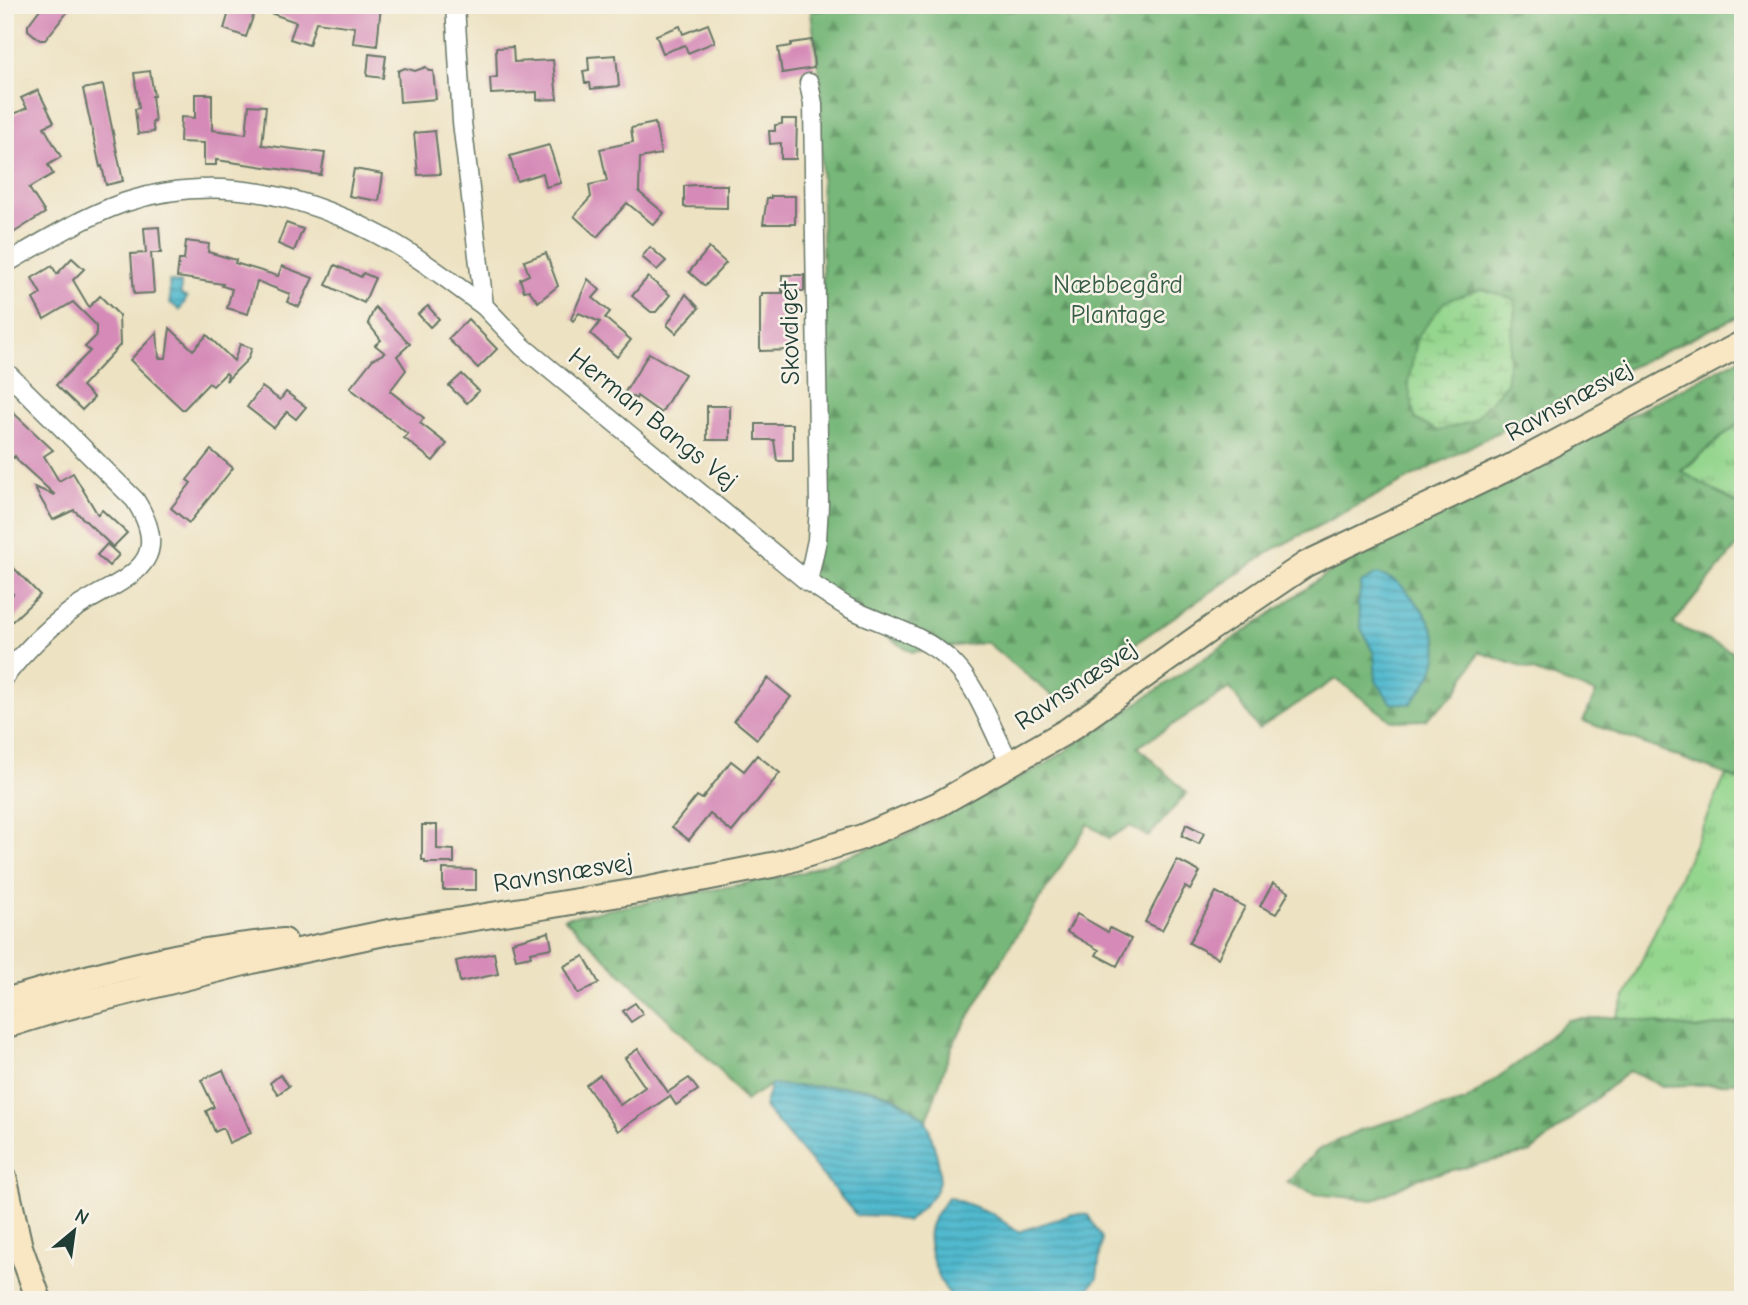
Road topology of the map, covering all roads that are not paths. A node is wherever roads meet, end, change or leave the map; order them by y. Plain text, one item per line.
1 (455, 5) edge
2 (809, 83) dead end
3 (5, 264) edge
4 (484, 306) junction
5 (1743, 342) edge
6 (5, 371) edge
7 (808, 582) junction
8 (5, 676) edge
9 (1010, 763) junction
10 (389, 932) junction
11 (5, 1001) edge
12 (5, 1026) edge
13 (5, 1180) edge
14 (40, 1300) edge

1 - 4 street
2 - 7 street, Skovdiget
3 - 4 street, Herman Bangs Vej
4 - 7 street, Herman Bangs Vej
5 - 9 main road, Ravnsnæsvej
6 - 8 street
7 - 9 street, Herman Bangs Vej
9 - 10 main road, Ravnsnæsvej
10 - 11 main road, Ravnsnæsvej
10 - 12 main road, Ravnsnæsvej
13 - 14 main road

